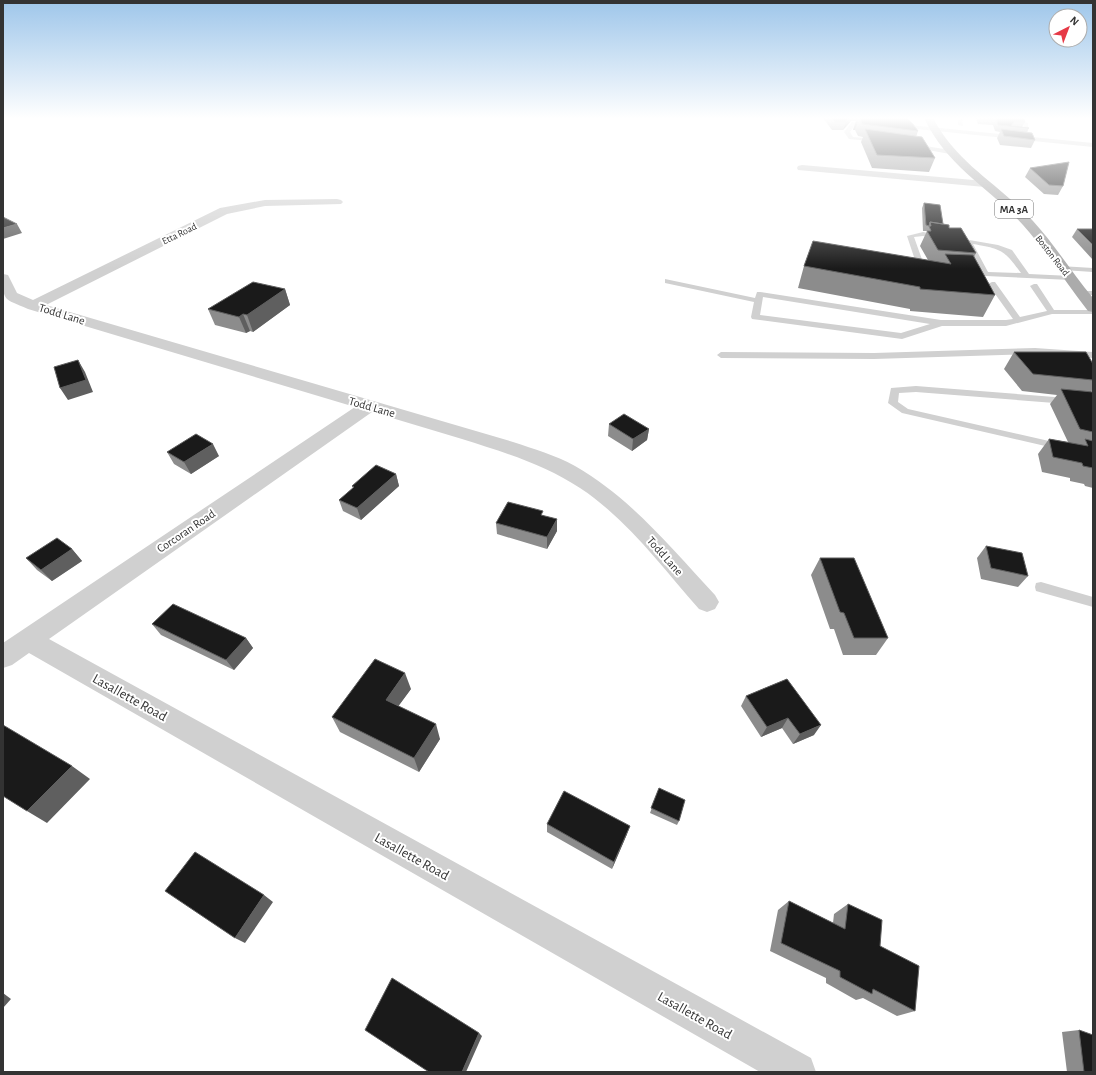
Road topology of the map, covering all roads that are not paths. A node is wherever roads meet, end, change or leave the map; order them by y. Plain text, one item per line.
1 (804, 168) edge
2 (968, 168) edge
3 (985, 184) junction
4 (337, 202) dead end
5 (967, 241) junction
6 (1063, 268) junction
7 (1093, 270) edge
8 (935, 271) edge
9 (956, 273) edge
10 (986, 274) junction
11 (1027, 276) junction
12 (3, 278) edge
13 (1071, 278) junction
14 (668, 281) dead end
15 (992, 284) dead end
16 (1034, 286) dead end
17 (1087, 293) edge
18 (759, 301) junction
19 (33, 306) junction
20 (1093, 308) edge
21 (1052, 312) junction
22 (1093, 312) edge
23 (1018, 320) junction
24 (941, 324) junction
25 (720, 355) dead end
26 (1093, 365) edge
27 (1093, 403) edge
28 (369, 406) junction
29 (1093, 454) edge
30 (1041, 588) dead end
31 (707, 602) dead end
32 (1093, 602) edge
33 (15, 648) edge
34 (797, 1072) edge

1 - 3 street
2 - 3 main road, Boston Road / MA 3A
3 - 6 main road, Boston Road / MA 3A
4 - 19 street, Etta Road
5 - 8 lane
5 - 10 lane
5 - 11 lane
6 - 7 lane
6 - 13 main road, Boston Road / MA 3A
9 - 10 lane
10 - 11 lane
11 - 13 lane
12 - 19 street, Todd Lane
13 - 17 main road, Boston Road / MA 3A
14 - 18 lane
15 - 23 lane
16 - 21 lane
17 - 20 main road, Boston Road / MA 3A
18 - 24 lane
18 - 24 lane
19 - 28 street, Todd Lane
21 - 22 lane
21 - 23 lane
23 - 24 lane
25 - 26 lane
27 - 29 lane
28 - 31 street, Todd Lane
28 - 33 street, Corcoran Road
30 - 32 lane
33 - 34 street, Lasallette Road

